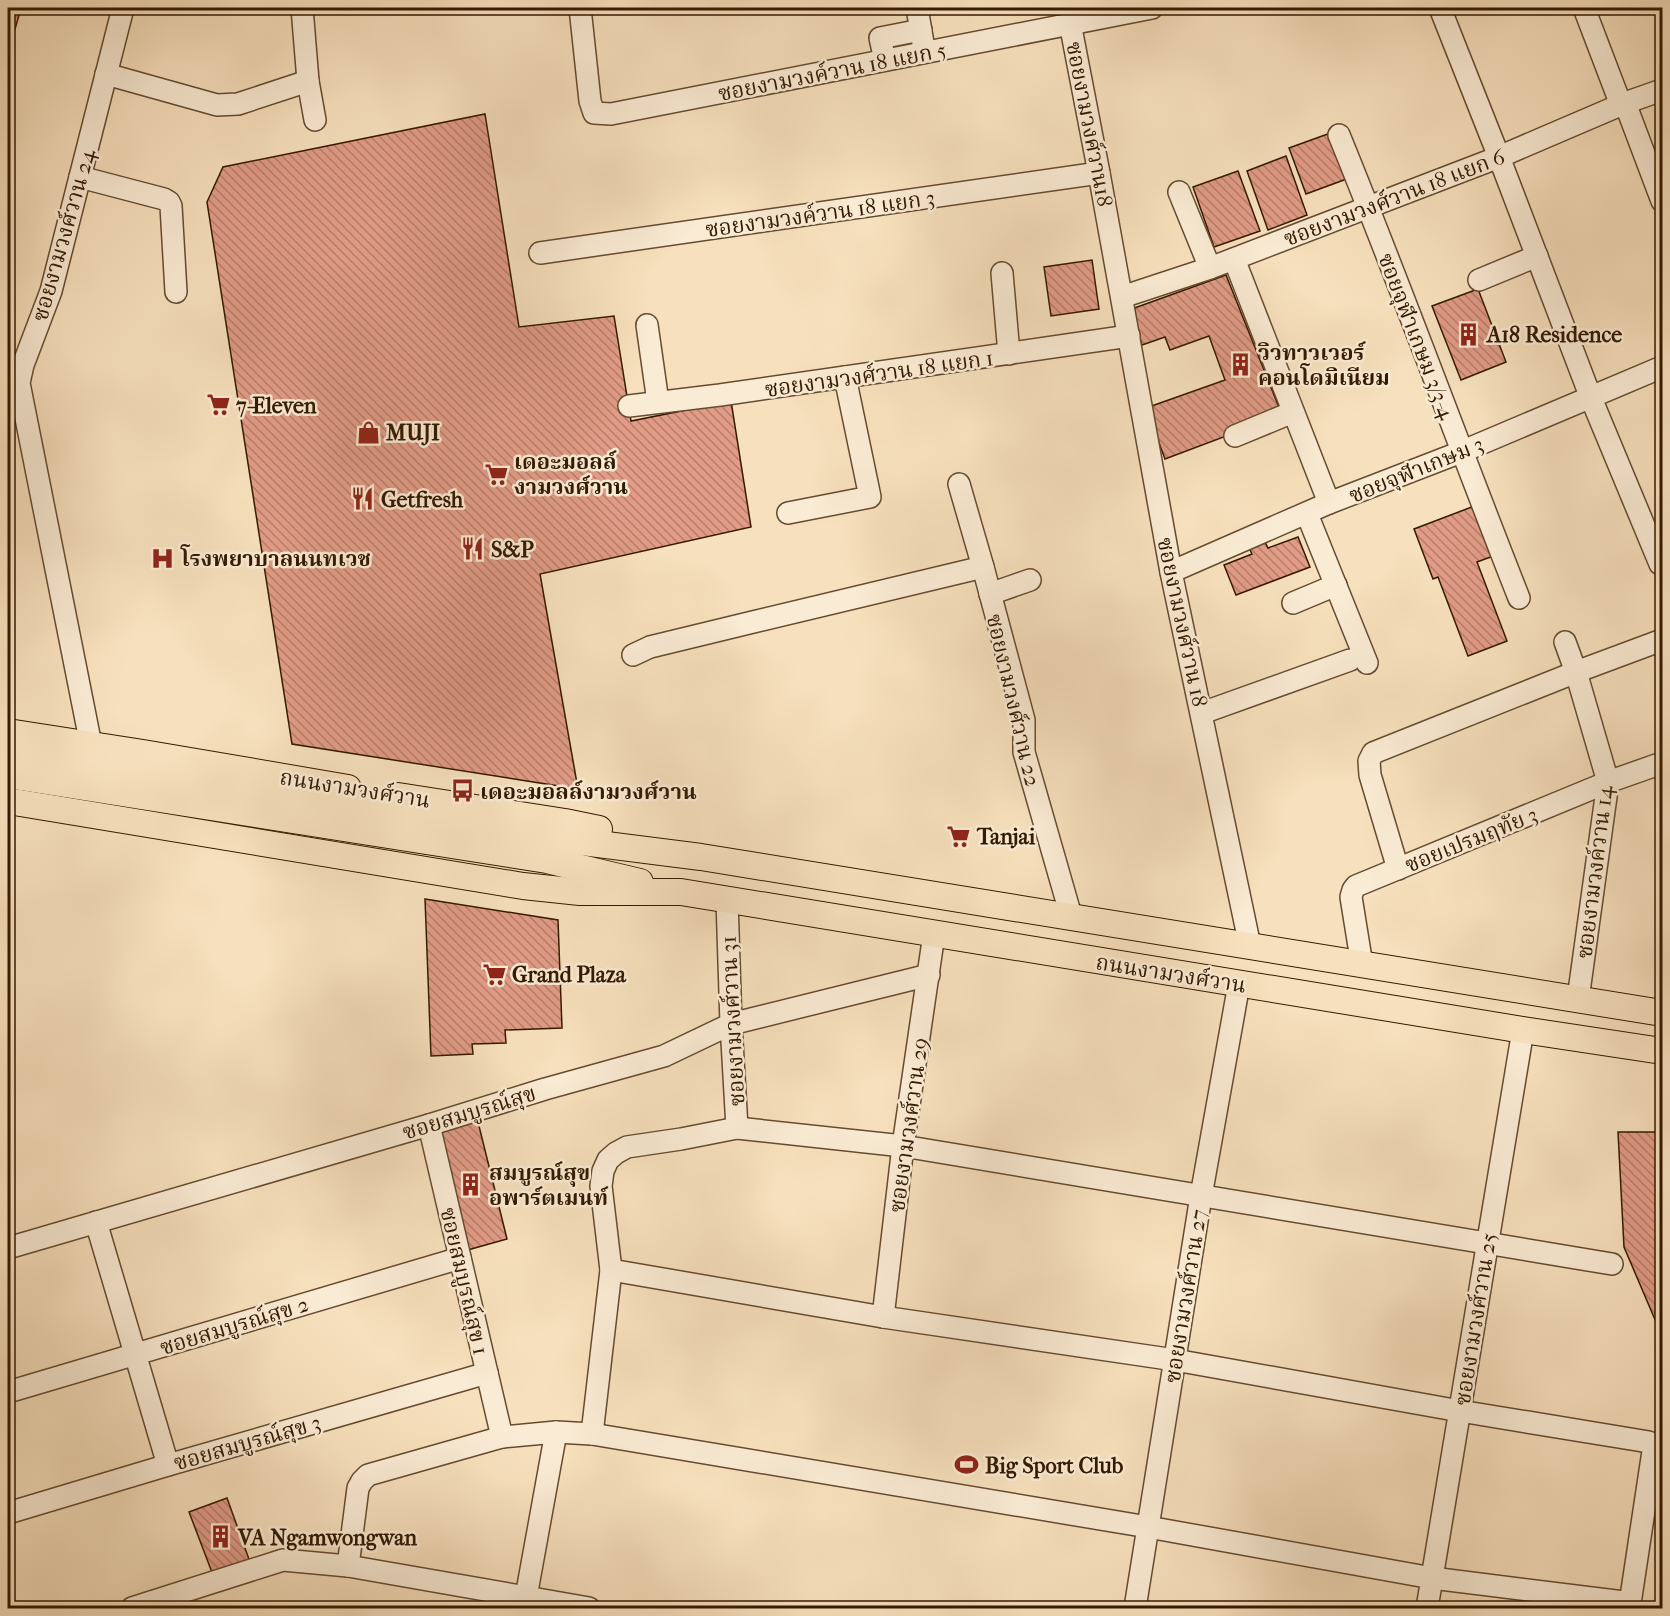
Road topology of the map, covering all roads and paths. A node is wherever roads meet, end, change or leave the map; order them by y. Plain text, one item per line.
1 (123, 8) edge
2 (302, 8) edge
3 (580, 8) edge
4 (917, 8) edge
5 (1144, 8) edge
6 (1440, 8) edge
7 (1584, 8) edge
8 (1071, 23) junction
9 (921, 30) junction
10 (924, 52) junction
11 (885, 60) junction
12 (106, 75) junction
13 (308, 81) junction
14 (1662, 90) edge
15 (1623, 104) junction
16 (315, 120) dead end
17 (1339, 135) dead end
18 (1499, 157) junction
19 (1100, 173) junction
20 (80, 177) junction
21 (1179, 192) dead end
22 (1662, 201) edge
23 (1368, 207) junction
24 (540, 253) dead end
25 (1537, 256) junction
26 (1234, 259) junction
27 (1210, 268) junction
28 (1002, 273) dead end
29 (1479, 280) dead end
30 (176, 292) dead end
31 (1122, 297) junction
32 (647, 325) dead end
33 (1129, 336) junction
34 (1009, 354) junction
35 (1662, 368) edge
36 (845, 377) junction
37 (1591, 398) junction
38 (658, 402) junction
39 (629, 406) dead end
40 (1293, 412) junction
41 (1235, 436) dead end
42 (1461, 452) junction
43 (959, 484) dead end
44 (1329, 503) junction
45 (788, 513) dead end
46 (1307, 514) junction
47 (1660, 564) dead end
48 (983, 567) junction
49 (1171, 572) junction
50 (1030, 580) dead end
51 (1336, 585) junction
52 (990, 594) junction
53 (1519, 598) dead end
54 (1293, 603) dead end
55 (1662, 640) edge
56 (1565, 642) dead end
57 (633, 655) dead end
58 (1576, 672) junction
59 (1202, 713) junction
60 (8, 732) edge
61 (91, 745) junction
62 (8, 752) edge
63 (1662, 764) edge
64 (8, 775) edge
65 (1608, 782) junction
66 (8, 801) edge
67 (549, 849) junction
68 (701, 857) junction
69 (1398, 869) junction
70 (681, 892) junction
71 (726, 900) junction
72 (1071, 916) junction
73 (934, 934) junction
74 (1250, 946) junction
75 (1362, 965) junction
76 (929, 975) junction
77 (1239, 984) junction
78 (1578, 999) junction
79 (1662, 1013) edge
80 (731, 1024) junction
81 (1523, 1030) junction
82 (1662, 1051) edge
83 (429, 1125) junction
84 (737, 1128) junction
85 (903, 1146) junction
86 (1201, 1196) junction
87 (96, 1222) junction
88 (1487, 1244) junction
89 (8, 1248) edge
90 (460, 1257) junction
91 (1612, 1264) dead end
92 (611, 1270) junction
93 (883, 1317) junction
94 (135, 1354) junction
95 (1175, 1360) junction
96 (487, 1373) junction
97 (8, 1392) edge
98 (1460, 1411) junction
99 (556, 1432) junction
100 (592, 1434) junction
101 (502, 1437) junction
102 (168, 1465) junction
103 (8, 1513) edge
104 (1148, 1527) junction
105 (348, 1566) junction
106 (1432, 1578) junction
107 (525, 1603) edge
108 (132, 1608) edge
109 (589, 1608) edge
110 (1135, 1608) edge
111 (1427, 1608) edge

1 - 12 street, ซอยงามวงศ์วาน 24
2 - 13 street
3 - 11 street, ซอยงามวงค์วาน 18 แยก 5
4 - 9 street
5 - 8 street, ซอยงามวงศ์วาน18
6 - 18 street
7 - 15 street
8 - 10 street, ซอยงามวงค์วาน 18 แยก 5
8 - 19 street, ซอยงามวงศ์วาน18
9 - 10 street
9 - 11 street
10 - 11 street, ซอยงามวงค์วาน 18 แยก 5
12 - 13 street
12 - 20 street, ซอยงามวงศ์วาน 24
13 - 16 street
14 - 15 street, ซอยงามวงศ์วาน 18 แยก 6
15 - 18 street, ซอยงามวงศ์วาน 18 แยก 6
15 - 22 street
17 - 23 street, ซอยจุฬาเกษม 3/3-4
18 - 23 street, ซอยงามวงศ์วาน 18 แยก 6
18 - 25 street
19 - 24 street, ซอยงามวงค์วาน 18 แยก 3
19 - 31 street, ซอยงามวงศ์วาน18
20 - 30 street
20 - 61 street, ซอยงามวงศ์วาน 24
21 - 27 street
23 - 26 street, ซอยงามวงศ์วาน 18 แยก 6
23 - 42 street, ซอยจุฬาเกษม 3/3-4
25 - 29 street
25 - 37 street
26 - 27 street, ซอยงามวงศ์วาน 18 แยก 6
26 - 40 street
27 - 31 street, ซอยงามวงศ์วาน 18 แยก 6
28 - 34 street
31 - 33 street, ซอยงามวงศ์วาน 18
32 - 38 street
33 - 34 street, ซอยงามวงศ์วาน 18 แยก 1
33 - 49 street, ซอยงามวงศ์วาน 18
34 - 36 street, ซอยงามวงศ์วาน 18 แยก 1
35 - 37 street, ซอยจุฬาเกษม 3
36 - 38 street, ซอยงามวงศ์วาน 18 แยก 1
36 - 45 street
37 - 42 street, ซอยจุฬาเกษม 3
37 - 47 street
38 - 39 street, ซอยงามวงศ์วาน 18 แยก 1
40 - 41 street
40 - 44 street
42 - 44 street, ซอยจุฬาเกษม 3
42 - 53 street, ซอยจุฬาเกษม 3/3-4
43 - 48 street, ซอยงามวงศ์วาน 22
44 - 46 street, ซอยจุฬาเกษม 3
46 - 49 street, ซอยจุฬาเกษม 3
46 - 51 street
48 - 52 street, ซอยงามวงศ์วาน 22
48 - 57 street
49 - 59 street, ซอยงามวงศ์วาน 18
50 - 52 street
51 - 54 street
51 - 59 street
52 - 72 street, ซอยงามวงศ์วาน 22
55 - 58 street
56 - 58 street, ซอยงามวงค์วาน 14
58 - 65 street, ซอยงามวงค์วาน 14
58 - 69 street
59 - 74 street, ซอยงามวงศ์วาน 18
60 - 61 main road, ถนนงามวงศ์วาน
61 - 68 main road, ถนนงามวงศ์วาน
62 - 67 main road, ถนนงามวงศ์วาน
63 - 65 street, ซอยเปรมฤทัย 3
64 - 67 main road, ถนนงามวงศ์วาน
65 - 69 street, ซอยเปรมฤทัย 3
65 - 78 street, ซอยงามวงค์วาน 14
66 - 70 main road, ถนนงามวงศ์วาน
67 - 68 main road, ถนนงามวงศ์วาน
67 - 70 main road, ถนนงามวงศ์วาน
68 - 72 main road, ถนนงามวงศ์วาน
69 - 75 street, ซอยเปรมฤทัย 3
70 - 71 main road, ถนนงามวงศ์วาน
71 - 73 main road, ถนนงามวงศ์วาน
71 - 80 street, ซอยงามวงศ์วาน 31
72 - 74 main road, ถนนงามวงศ์วาน
73 - 76 street, ซอยงามวงศ์วาน 29
73 - 77 main road, ถนนงามวงศ์วาน
74 - 75 main road, ถนนงามวงศ์วาน
75 - 78 main road, ถนนงามวงศ์วาน
76 - 80 street, ซอยสมบูรณ์สุข
76 - 85 street, ซอยงามวงศ์วาน 29
77 - 81 main road, ถนนงามวงศ์วาน
77 - 86 street, ซอยงามวงศ์วาน 27
78 - 79 main road, ถนนงามวงศ์วาน
80 - 83 street, ซอยสมบูรณ์สุข
80 - 84 street, ซอยงามวงศ์วาน 31
81 - 82 main road, ถนนงามวงศ์วาน
81 - 88 street, ซอยงามวงศ์วาน 25
83 - 87 street, ซอยสมบูรณ์สุข
83 - 90 street, ซอยสมบูรณ์สุข 1
84 - 85 street
84 - 92 street, ซอยงามวงศ์วาน 31
85 - 86 street
85 - 93 street, ซอยงามวงศ์วาน 29
86 - 88 street
86 - 95 street, ซอยงามวงศ์วาน 27
87 - 89 street, ซอยสมบูรณ์สุข
87 - 94 street
88 - 91 street
88 - 98 street, ซอยงามวงศ์วาน 25
90 - 94 street, ซอยสมบูรณ์สุข 2
90 - 96 street, ซอยสมบูรณ์สุข 1
92 - 93 street
92 - 100 street, ซอยงามวงศ์วาน 31
93 - 95 street
94 - 97 street, ซอยสมบูรณ์สุข 2
94 - 102 street
95 - 98 street
95 - 104 street, ซอยงามวงศ์วาน 27
96 - 101 street, ซอยสมบูรณ์สุข 1
96 - 102 street, ซอยสมบูรณ์สุข 3
98 - 106 street, ซอยงามวงศ์วาน 25
98 - 106 street
99 - 100 street
99 - 101 street
99 - 107 street
100 - 104 street
101 - 105 street
102 - 103 street, ซอยสมบูรณ์สุข 3
104 - 106 street
104 - 110 street, ซอยงามวงศ์วาน 27
105 - 107 street
105 - 108 street
106 - 111 street, ซอยงามวงศ์วาน 25
107 - 109 street

